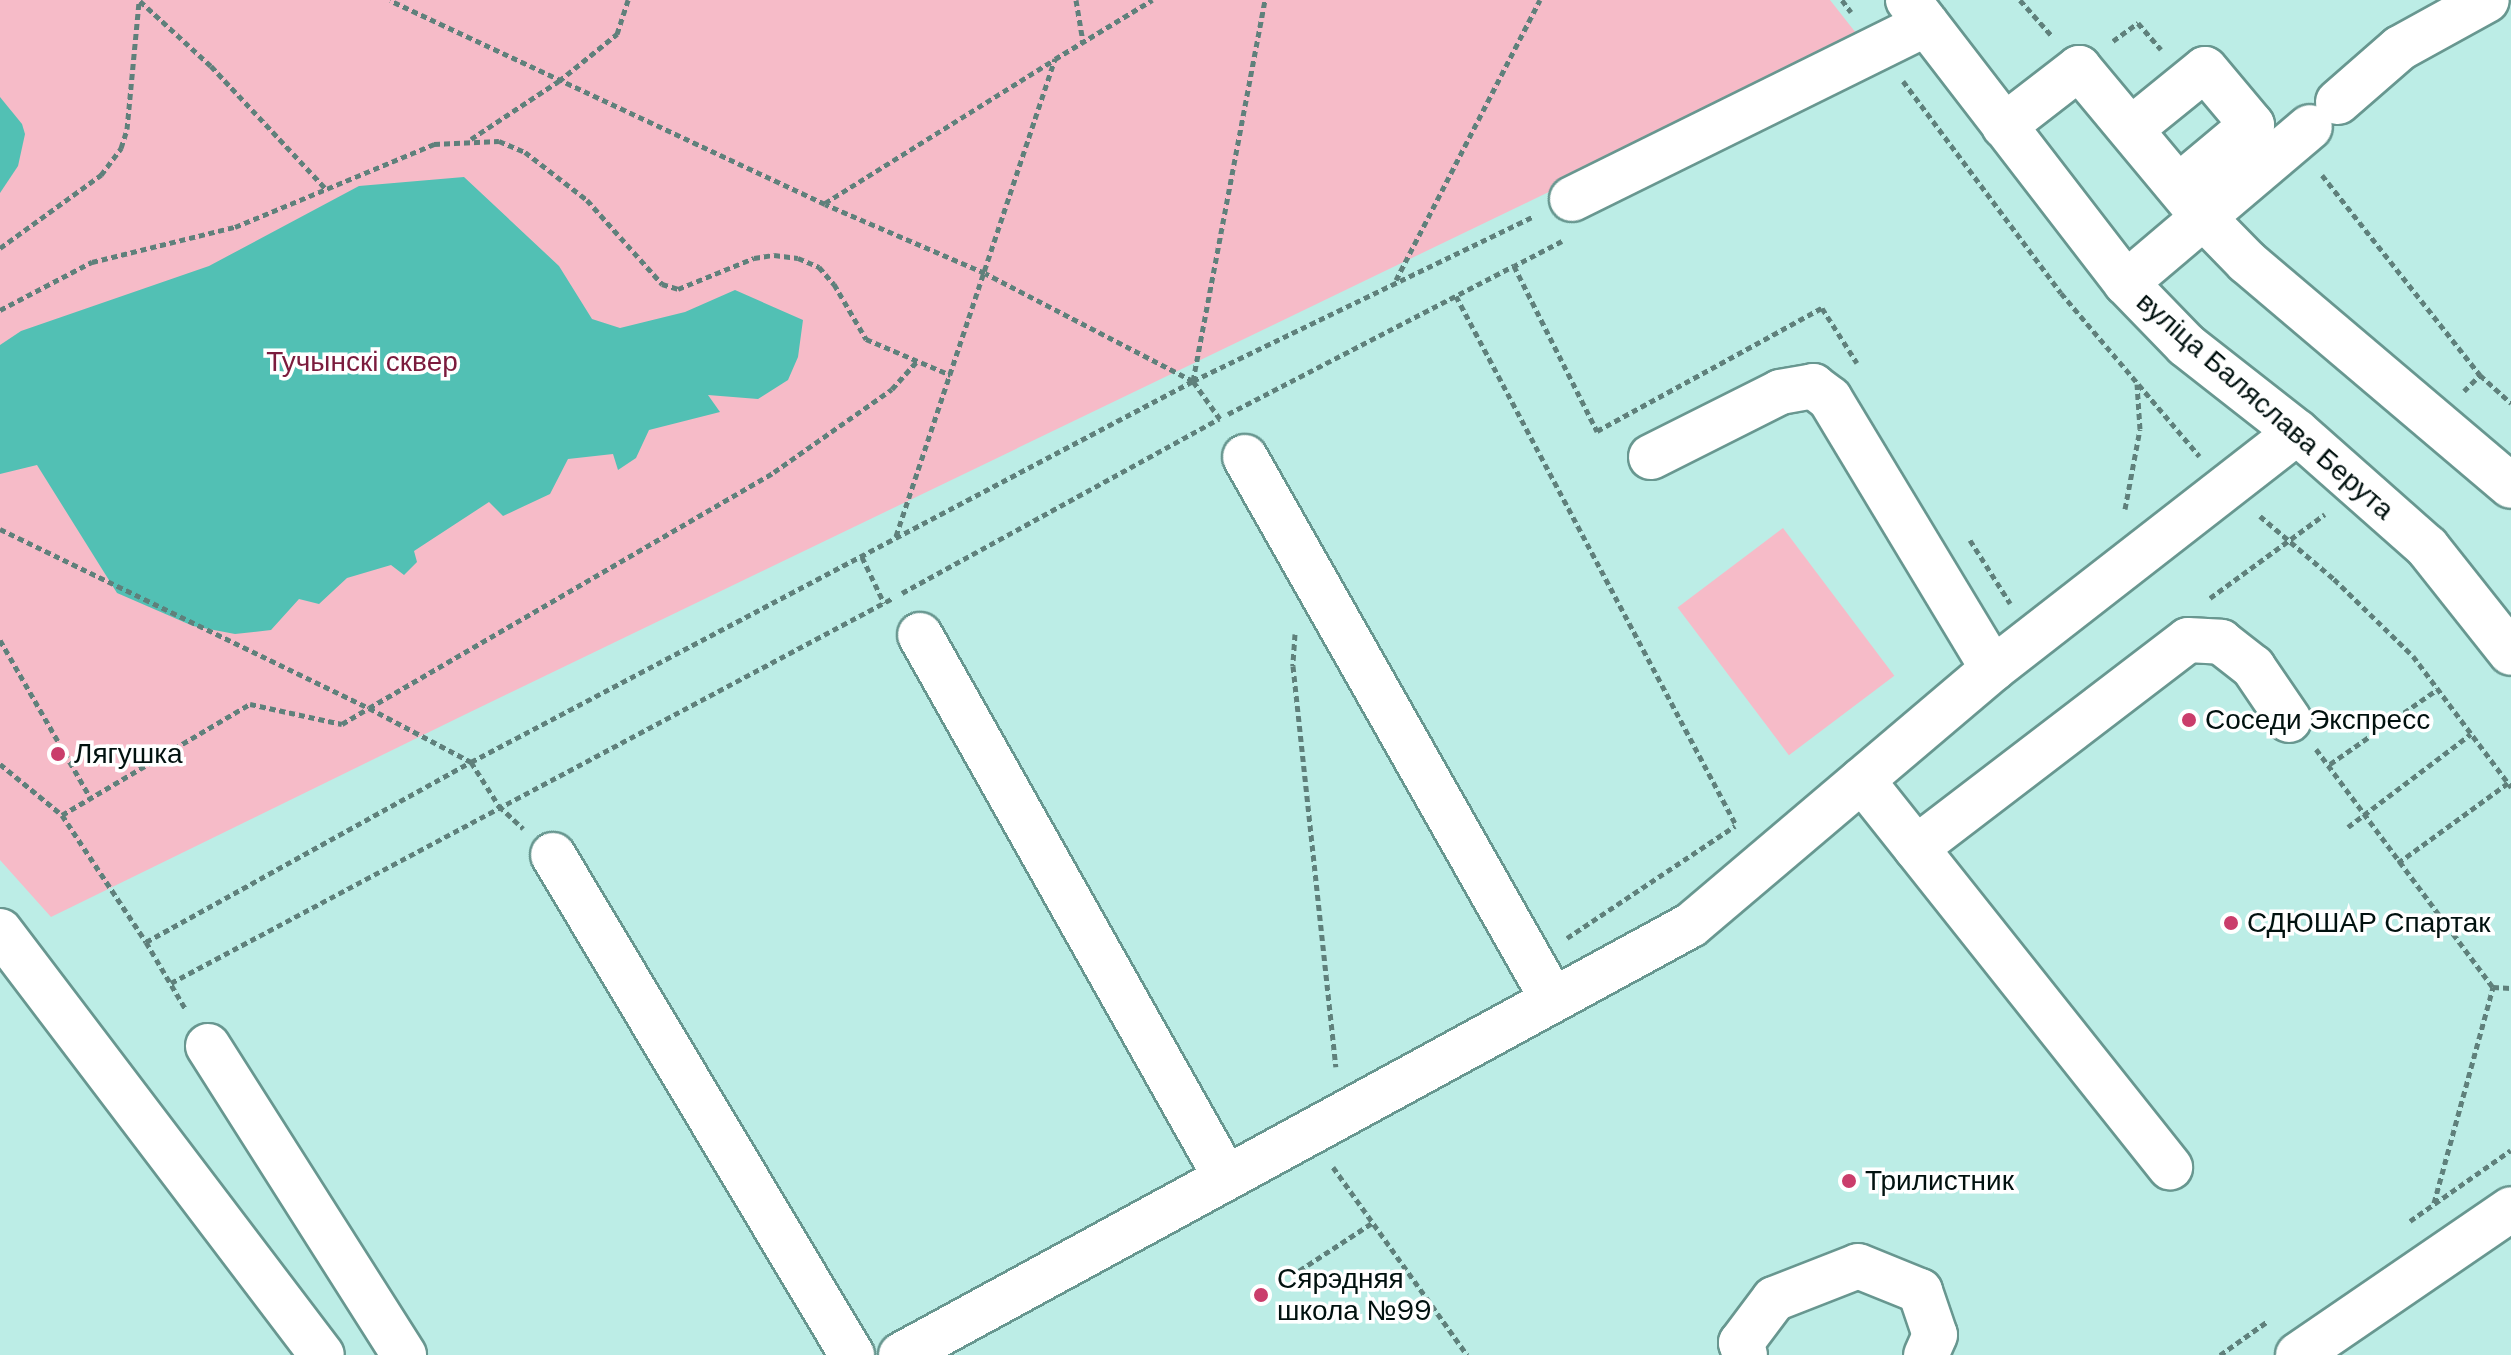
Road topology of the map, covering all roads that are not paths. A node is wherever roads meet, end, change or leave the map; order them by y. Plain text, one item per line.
1 (2487, 0) edge
2 (1917, 12) edge
3 (2004, 126) junction
4 (2131, 129) junction
5 (1572, 199) road end
6 (2192, 202) junction
7 (2126, 283) junction
8 (2297, 432) junction
9 (1245, 457) dead end
10 (1651, 457) dead end
11 (2511, 486) edge
12 (920, 635) dead end
13 (2511, 653) edge
14 (1993, 669) junction
15 (2289, 720) road end
16 (1862, 780) junction
17 (1916, 848) junction
18 (553, 855) dead end
19 (0, 931) edge
20 (1553, 1000) junction
21 (208, 1046) dead end
22 (2170, 1167) dead end
23 (1226, 1178) junction
24 (2511, 1209) edge
25 (322, 1355) edge
26 (404, 1355) edge
27 (852, 1355) edge
28 (901, 1355) edge
29 (1745, 1355) edge
30 (1926, 1355) edge
31 (2298, 1355) edge

1 - 6 street
2 - 3 street, вуліца Баляслава Берута
2 - 5 street
3 - 4 street
3 - 7 street, вуліца Баляслава Берута
4 - 6 street
4 - 6 street
6 - 7 street
6 - 11 street
7 - 8 street, вуліца Баляслава Берута
8 - 13 street, вуліца Баляслава Берута
8 - 14 street
9 - 20 street
10 - 14 street
12 - 23 street
14 - 16 street
15 - 17 street
16 - 17 street
16 - 20 street
17 - 22 street
18 - 27 street
19 - 25 street
20 - 23 street
21 - 26 street
23 - 28 street
24 - 31 street
29 - 30 street

